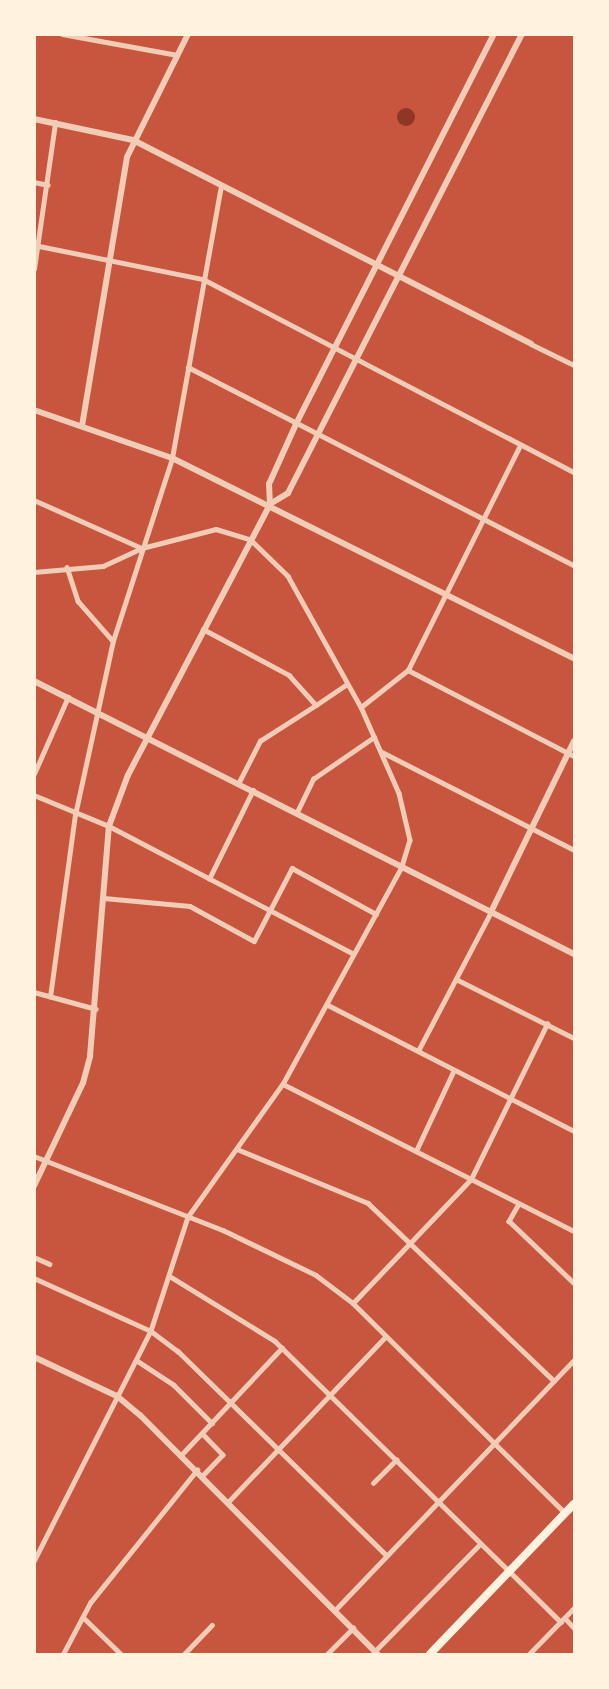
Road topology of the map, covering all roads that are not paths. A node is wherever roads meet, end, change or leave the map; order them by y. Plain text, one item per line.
1 (62, 34) edge
2 (188, 34) edge
3 (494, 34) edge
4 (522, 34) edge
5 (177, 55) junction
6 (34, 119) edge
7 (55, 123) junction
8 (133, 140) junction
9 (34, 182) edge
10 (48, 185) junction
11 (221, 186) junction
12 (37, 246) edge
13 (112, 260) junction
14 (378, 265) junction
15 (34, 269) edge
16 (399, 277) junction
17 (203, 279) junction
18 (531, 344) joint
19 (334, 349) junction
20 (357, 360) junction
21 (574, 365) edge
22 (188, 367) junction
23 (34, 410) edge
24 (297, 422) junction
25 (82, 426) junction
26 (318, 434) junction
27 (520, 445) junction
28 (172, 458) junction
29 (574, 472) edge
30 (34, 500) edge
31 (270, 504) junction
32 (483, 519) junction
33 (251, 540) junction
34 (142, 548) junction
35 (574, 565) edge
36 (67, 567) junction
37 (34, 572) edge
38 (446, 593) junction
39 (203, 629) junction
40 (113, 640) junction
41 (574, 658) edge
42 (408, 670) junction
43 (34, 681) edge
44 (347, 684) junction
45 (68, 698) junction
46 (316, 705) junction
47 (361, 707) junction
48 (100, 714) junction
49 (147, 737) junction
50 (374, 737) junction
51 (574, 741) edge
52 (381, 752) junction
53 (572, 755) edge
54 (34, 774) edge
55 (239, 782) junction
56 (253, 790) junction
57 (34, 795) edge
58 (297, 812) junction
59 (75, 815) junction
60 (109, 826) junction
61 (531, 828) junction
62 (574, 850) edge
63 (402, 867) junction
64 (209, 879) junction
65 (104, 898) junction
66 (270, 910) junction
67 (491, 912) junction
68 (376, 914) junction
69 (354, 954) junction
70 (574, 954) edge
71 (456, 979) junction
72 (34, 993) edge
73 (50, 997) junction
74 (328, 1005) junction
75 (96, 1009) junction
76 (547, 1024) junction
77 (574, 1038) edge
78 (418, 1051) junction
79 (454, 1070) junction
80 (282, 1084) junction
81 (509, 1098) junction
82 (574, 1131) edge
83 (237, 1149) junction
84 (416, 1151) junction
85 (34, 1156) edge
86 (47, 1161) junction
87 (471, 1179) junction
88 (34, 1186) edge
89 (519, 1204) junction
90 (188, 1217) junction
91 (574, 1231) edge
92 (411, 1242) junction
93 (34, 1257) edge
94 (50, 1264) dead end
95 (171, 1277) junction
96 (34, 1278) edge
97 (574, 1283) edge
98 (353, 1303) junction
99 (151, 1331) junction
100 (385, 1337) junction
101 (282, 1348) junction
102 (34, 1357) edge
103 (136, 1360) junction
104 (574, 1360) edge
105 (554, 1381) junction
106 (329, 1394) junction
107 (117, 1396) junction
108 (231, 1403) junction
109 (212, 1423) junction
110 (202, 1434) junction
111 (493, 1444) junction
112 (278, 1448) junction
113 (181, 1455) junction
114 (396, 1460) junction
115 (197, 1470) junction
116 (203, 1476) junction
117 (373, 1483) dead end
118 (438, 1500) junction
119 (228, 1502) junction
120 (574, 1504) edge
121 (565, 1513) junction
122 (480, 1544) junction
123 (386, 1555) junction
124 (34, 1563) edge
125 (509, 1574) junction
126 (574, 1608) edge
127 (336, 1609) junction
128 (83, 1617) junction
129 (562, 1620) junction
130 (212, 1625) dead end
131 (352, 1628) junction
132 (574, 1628) edge
133 (375, 1653) edge
134 (63, 1654) edge
135 (121, 1654) edge
136 (184, 1654) edge
137 (327, 1654) edge
138 (430, 1654) edge
139 (531, 1654) edge

1 - 5 street
2 - 5 street
3 - 14 street
4 - 16 street
5 - 8 street
6 - 7 street
7 - 8 street
7 - 10 street
8 - 11 street
8 - 13 street
9 - 10 street
10 - 12 street
11 - 14 street
11 - 17 street
12 - 13 street
12 - 15 street
13 - 17 street
13 - 25 street
14 - 16 street
14 - 19 street
16 - 18 street
16 - 20 street
17 - 19 street
17 - 22 street
18 - 21 street
19 - 20 street
19 - 24 street
20 - 26 street
20 - 27 street
22 - 24 street
22 - 28 street
23 - 25 street
24 - 26 street
24 - 31 street
25 - 28 street
26 - 31 street
26 - 32 street
27 - 29 street
27 - 32 street
28 - 31 street
28 - 34 street
30 - 34 street
31 - 33 street
31 - 38 street
32 - 35 street
32 - 38 street
33 - 34 street
33 - 39 street
33 - 44 street
34 - 36 street
34 - 40 street
36 - 37 street
36 - 40 street
38 - 41 street
38 - 42 street
39 - 46 street
39 - 49 street
40 - 48 street
42 - 47 street
42 - 53 street
43 - 45 street
44 - 46 street
44 - 47 street
45 - 48 street
45 - 54 street
46 - 55 street
47 - 50 street
48 - 49 street
48 - 59 street
49 - 55 street
49 - 60 street
50 - 52 street
50 - 58 street
51 - 53 street
52 - 61 street
52 - 63 street
53 - 61 street
55 - 56 street
56 - 58 street
56 - 64 street
57 - 59 street
58 - 63 street
59 - 60 street
59 - 73 street
60 - 64 street
60 - 65 street
61 - 62 street
61 - 67 street
63 - 67 street
63 - 68 street
64 - 66 street
65 - 66 street
65 - 75 street
66 - 68 street
66 - 69 street
67 - 70 street
67 - 71 street
68 - 69 street
69 - 74 street
71 - 76 street
71 - 78 street
72 - 73 street
73 - 75 street
74 - 78 street
74 - 80 street
75 - 86 street
76 - 77 street
76 - 81 street
78 - 79 street
79 - 81 street
79 - 84 street
80 - 83 street
80 - 84 street
81 - 82 street
81 - 87 street
83 - 90 street
83 - 92 street
84 - 87 street
85 - 86 street
86 - 88 street
86 - 90 street
87 - 89 street
87 - 92 street
89 - 91 street
89 - 97 street
90 - 95 street
90 - 98 street
92 - 98 street
92 - 105 street
93 - 94 street
95 - 99 street
95 - 101 street
96 - 99 street
98 - 100 street
99 - 103 street
99 - 108 street
100 - 106 street
100 - 111 street
101 - 106 street
101 - 108 street
102 - 107 street
103 - 107 street
103 - 109 street
104 - 105 street
105 - 111 street
106 - 112 street
106 - 114 street
107 - 113 street
107 - 124 street
108 - 109 street
108 - 112 street
109 - 110 street
110 - 113 street
110 - 116 street
111 - 118 street
111 - 121 street
112 - 119 street
112 - 123 street
113 - 115 street
114 - 117 street
114 - 118 street
115 - 116 street
115 - 128 street
116 - 119 street
118 - 122 street
118 - 123 street
119 - 127 street
120 - 121 main road
121 - 125 main road
122 - 125 street
122 - 133 street
123 - 127 street
125 - 129 street
125 - 138 main road
126 - 129 street
127 - 131 street
128 - 134 street
128 - 135 street
129 - 132 street
129 - 139 street
130 - 136 street
131 - 133 street
131 - 137 street

